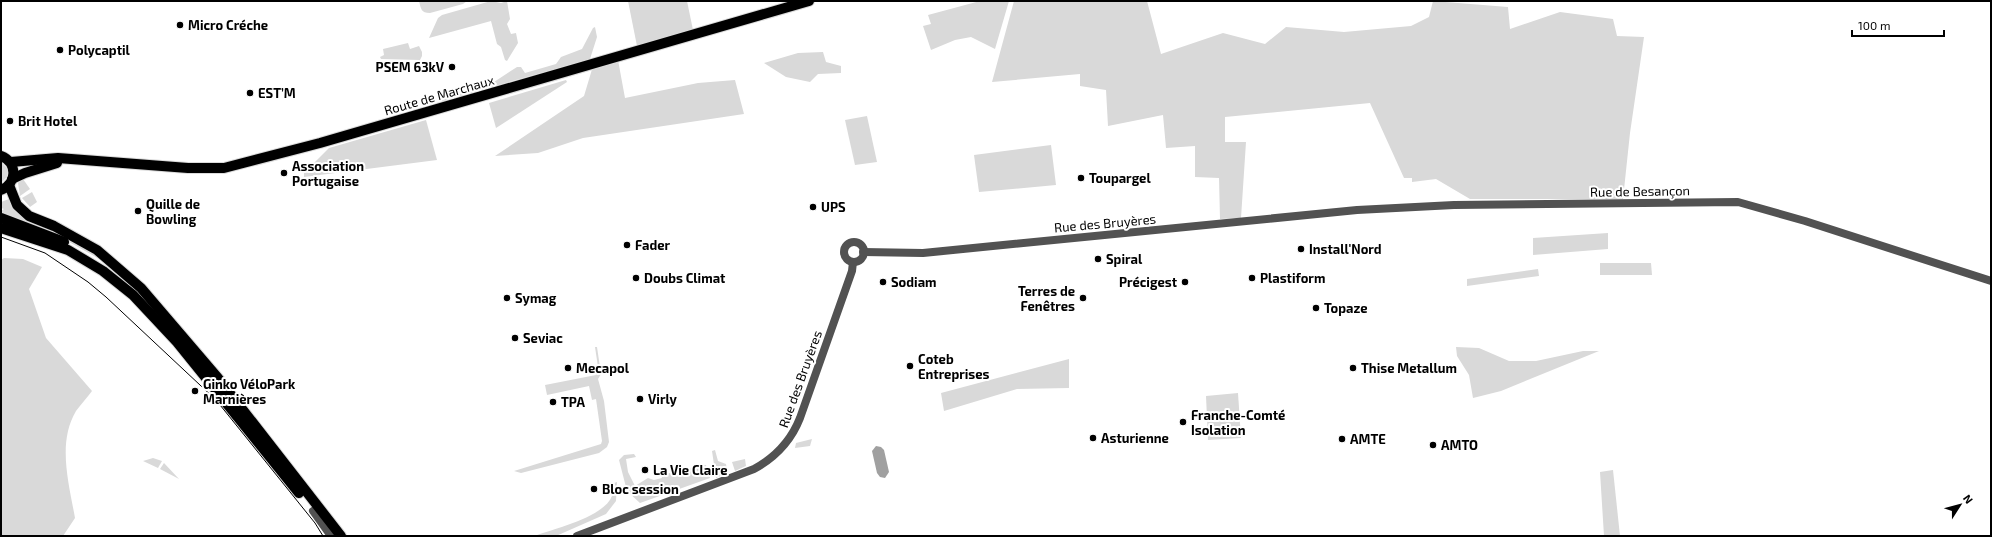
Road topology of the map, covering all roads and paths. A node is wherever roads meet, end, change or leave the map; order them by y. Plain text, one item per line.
1 (809, 1) edge
2 (1, 156) edge
3 (70, 160) junction
4 (11, 162) junction
5 (7, 185) edge
6 (1, 218) edge
7 (1278, 218) joint
8 (1, 222) edge
9 (1, 228) edge
10 (68, 250) junction
11 (864, 252) junction
12 (853, 262) junction
13 (1991, 281) edge
14 (176, 330) junction
15 (337, 535) edge
16 (577, 536) edge

1 - 3 main road, Route de Marchaux
2 - 4 main road
3 - 4 main road, Route de Marchaux
3 - 5 main road, Route de Marchaux
4 - 5 main road
5 - 14 main road
6 - 14 main road
7 - 11 street, Rue des Bruyères
7 - 13 street, Rue de Besançon
8 - 10 main road
9 - 10 main road
10 - 15 main road
11 - 12 street
11 - 12 street, Rue des Bruyères
12 - 16 street, Rue des Bruyères
14 - 15 main road

